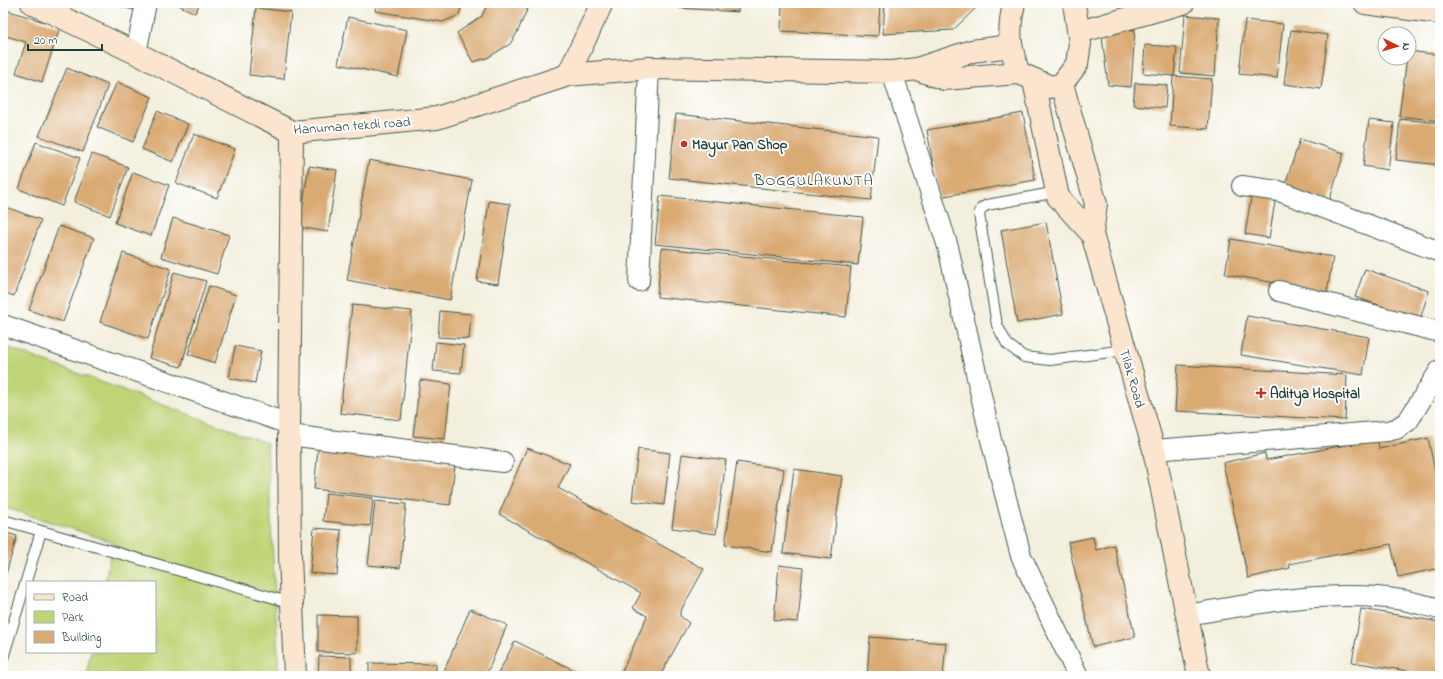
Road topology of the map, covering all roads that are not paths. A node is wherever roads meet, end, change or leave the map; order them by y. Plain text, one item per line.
1 (32, 3) edge
2 (146, 3) edge
3 (602, 3) edge
4 (1014, 3) edge
5 (1074, 3) edge
6 (1183, 3) edge
7 (1365, 3) edge
8 (1440, 13) edge
9 (1079, 32) junction
10 (1010, 46) junction
11 (136, 53) junction
12 (649, 68) junction
13 (917, 69) junction
14 (892, 72) junction
15 (568, 75) junction
16 (1027, 77) junction
17 (1062, 84) junction
18 (292, 132) junction
19 (1242, 186) dead end
20 (1057, 192) junction
21 (1092, 234) junction
22 (1440, 252) edge
23 (639, 281) dead end
24 (1279, 291) dead end
25 (3, 325) edge
26 (1440, 332) edge
27 (1125, 350) junction
28 (1440, 370) edge
29 (289, 430) junction
30 (1154, 450) junction
31 (503, 462) dead end
32 (3, 520) edge
33 (41, 531) junction
34 (26, 581) edge
35 (26, 581) edge
36 (292, 603) junction
37 (1440, 609) edge
38 (1187, 615) junction
39 (3, 658) edge
40 (295, 676) edge
41 (1078, 676) edge
42 (1199, 676) edge

1 - 11 street, Hanuman tekdi road
2 - 11 street
3 - 15 street
4 - 10 street
5 - 9 street
6 - 9 street
7 - 8 street
9 - 17 street
10 - 13 street, Hanuman tekdi road
10 - 16 street
11 - 18 street, Hanuman tekdi road
12 - 14 street, Hanuman tekdi road
12 - 15 street, Hanuman tekdi road
12 - 23 street
13 - 14 street, Hanuman tekdi road
13 - 16 street
14 - 41 street
15 - 18 street, Hanuman tekdi road
16 - 17 street
16 - 20 street
17 - 21 street, Tilak Road
18 - 29 street
19 - 22 street
20 - 21 street
20 - 27 lane
21 - 27 street, Tilak Road
24 - 26 street
25 - 29 street
27 - 30 street, Tilak Road
28 - 30 street
29 - 31 street
29 - 36 street
30 - 38 street, Tilak Road
32 - 33 lane
33 - 34 lane
33 - 36 lane
35 - 39 lane
36 - 40 street
37 - 38 street
38 - 42 street, Tilak Road

